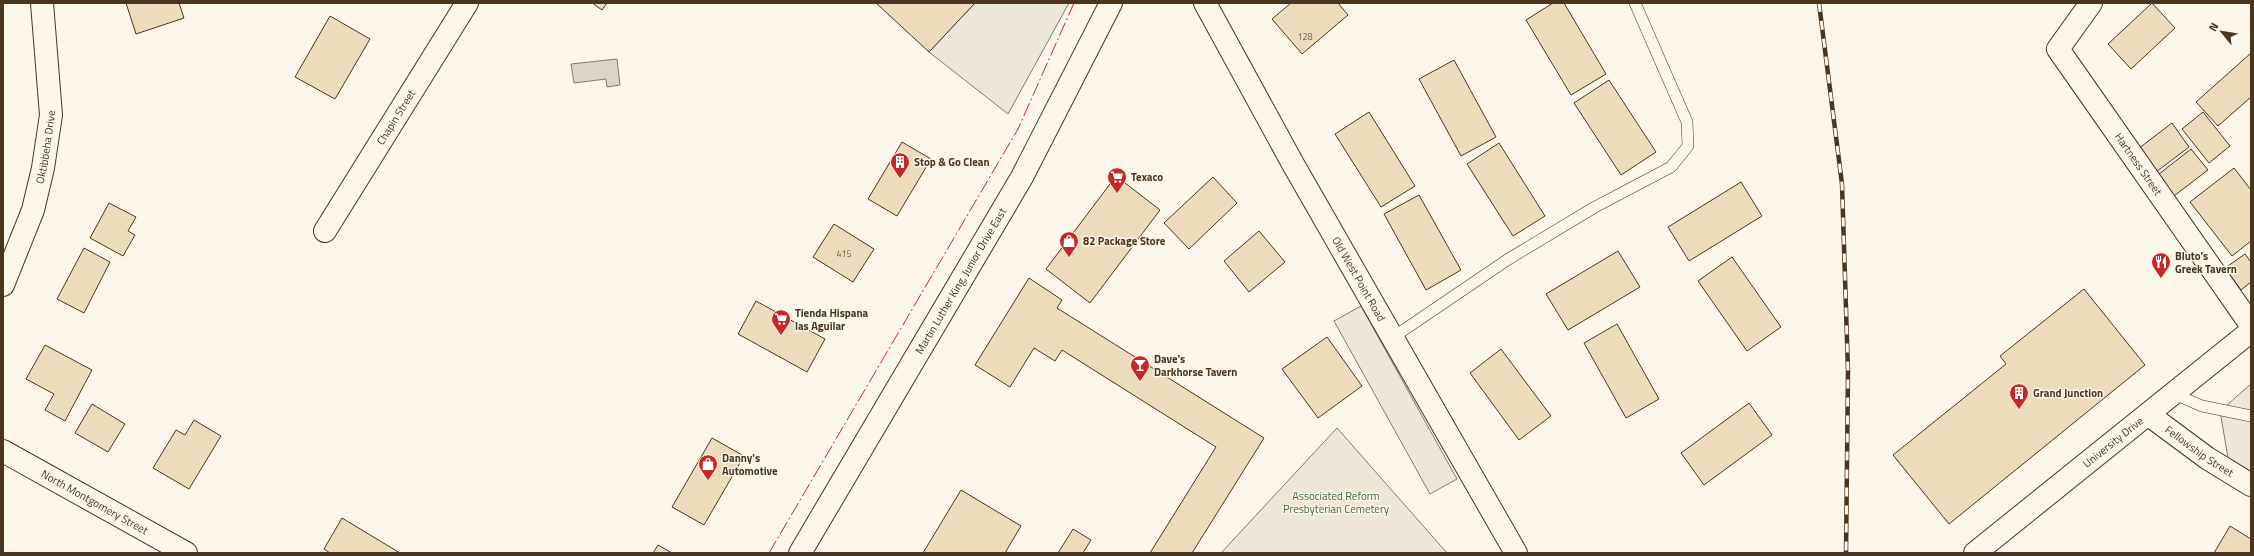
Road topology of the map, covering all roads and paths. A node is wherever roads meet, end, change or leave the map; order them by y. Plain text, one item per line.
1 (42, 3) edge
2 (467, 3) edge
3 (1111, 3) edge
4 (1205, 3) edge
5 (1635, 3) edge
6 (2091, 3) edge
7 (325, 231) dead end
8 (3, 285) edge
9 (2251, 325) edge
10 (2251, 331) edge
11 (1392, 338) junction
12 (2174, 394) junction
13 (2149, 415) junction
14 (2251, 416) edge
15 (3, 451) edge
16 (2251, 485) edge
17 (186, 553) edge
18 (800, 553) edge
19 (1516, 553) edge
20 (1975, 553) edge

1 - 8 street, Oktibbeha Drive
2 - 7 street, Chapin Street
3 - 18 street, Martin Luther King, Junior Drive East
4 - 11 street, Old West Point Road
5 - 11 lane
6 - 9 street, Hartness Street
10 - 12 street, University Drive
11 - 19 street, Old West Point Road
12 - 13 street, University Drive
12 - 14 lane
13 - 16 street, Fellowship Street
13 - 20 street, University Drive
15 - 17 street, North Montgomery Street

